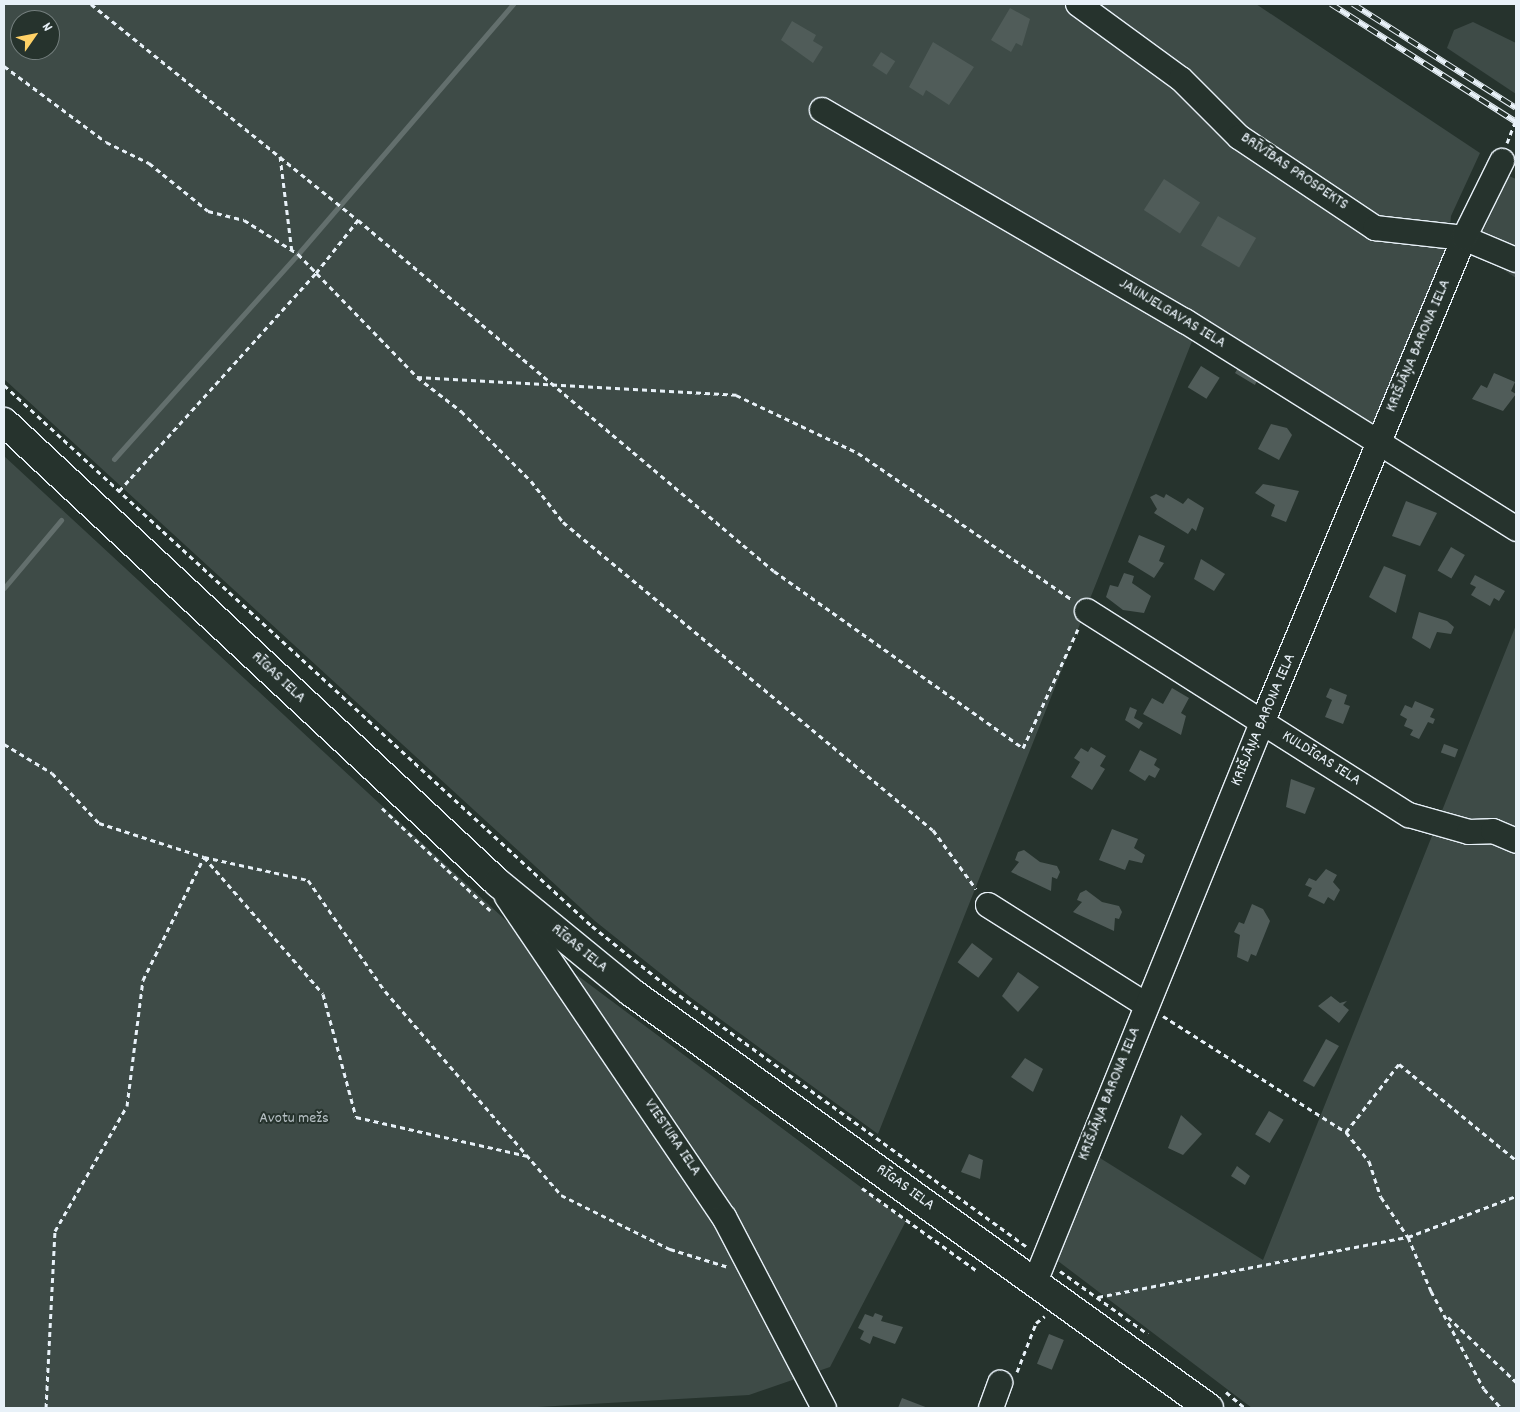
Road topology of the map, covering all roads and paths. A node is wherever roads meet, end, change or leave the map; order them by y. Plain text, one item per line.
1 (91, 4) edge
2 (1078, 4) edge
3 (4, 66) edge
4 (822, 110) dead end
5 (280, 156) junction
6 (1502, 161) dead end
7 (358, 220) junction
8 (1464, 238) junction
9 (292, 252) junction
10 (1516, 260) edge
11 (316, 273) junction
12 (417, 378) junction
13 (4, 385) edge
14 (554, 385) junction
15 (4, 422) edge
16 (1380, 440) junction
17 (119, 491) junction
18 (1516, 529) edge
19 (1087, 610) junction
20 (1262, 723) junction
21 (4, 744) edge
22 (1516, 841) edge
23 (204, 857) junction
24 (498, 883) junction
25 (988, 905) joint
26 (1146, 1005) junction
27 (1346, 1132) junction
28 (527, 1156) junction
29 (1516, 1160) edge
30 (1516, 1196) edge
31 (1408, 1237) junction
32 (1039, 1270) junction
33 (756, 1276) junction
34 (1098, 1298) dead end
35 (1446, 1315) junction
36 (1044, 1318) dead end
37 (1516, 1382) edge
38 (1000, 1383) joint
39 (46, 1408) edge
40 (824, 1408) edge
41 (991, 1408) edge
42 (1209, 1408) edge
43 (1501, 1408) edge

1 - 5 path
2 - 8 street, BRĪVĪBAS PROSPEKTS
3 - 9 path
4 - 16 street, JAUNJELGAVAS IELA
5 - 7 path
5 - 9 path
6 - 8 street, KRIŠJĀŅA BARONA IELA
7 - 11 path
7 - 14 path
8 - 10 street, BRĪVĪBAS PROSPEKTS
8 - 16 street, KRIŠJĀŅA BARONA IELA
9 - 11 path
11 - 12 path
11 - 17 path
12 - 14 path
12 - 25 path
13 - 17 path
14 - 19 path
14 - 19 path
15 - 24 main road, RĪGAS IELA
16 - 18 street, JAUNJELGAVAS IELA
16 - 20 street, KRIŠJĀŅA BARONA IELA
17 - 32 path
19 - 20 street, KULDĪGAS IELA
20 - 22 street, KULDĪGAS IELA
20 - 26 street, KRIŠJĀŅA BARONA IELA
21 - 23 path
23 - 28 path
23 - 28 path
23 - 39 path
24 - 32 main road, RĪGAS IELA
24 - 33 street, VIESTURA IELA
25 - 26 street
26 - 27 path
26 - 32 street, KRIŠJĀŅA BARONA IELA
27 - 29 path
27 - 31 path
28 - 33 path
30 - 31 path
31 - 34 path
31 - 35 path
32 - 42 main road, RĪGAS IELA
33 - 40 street, VIESTURA IELA
35 - 37 path
35 - 43 path
36 - 38 path
38 - 41 street

